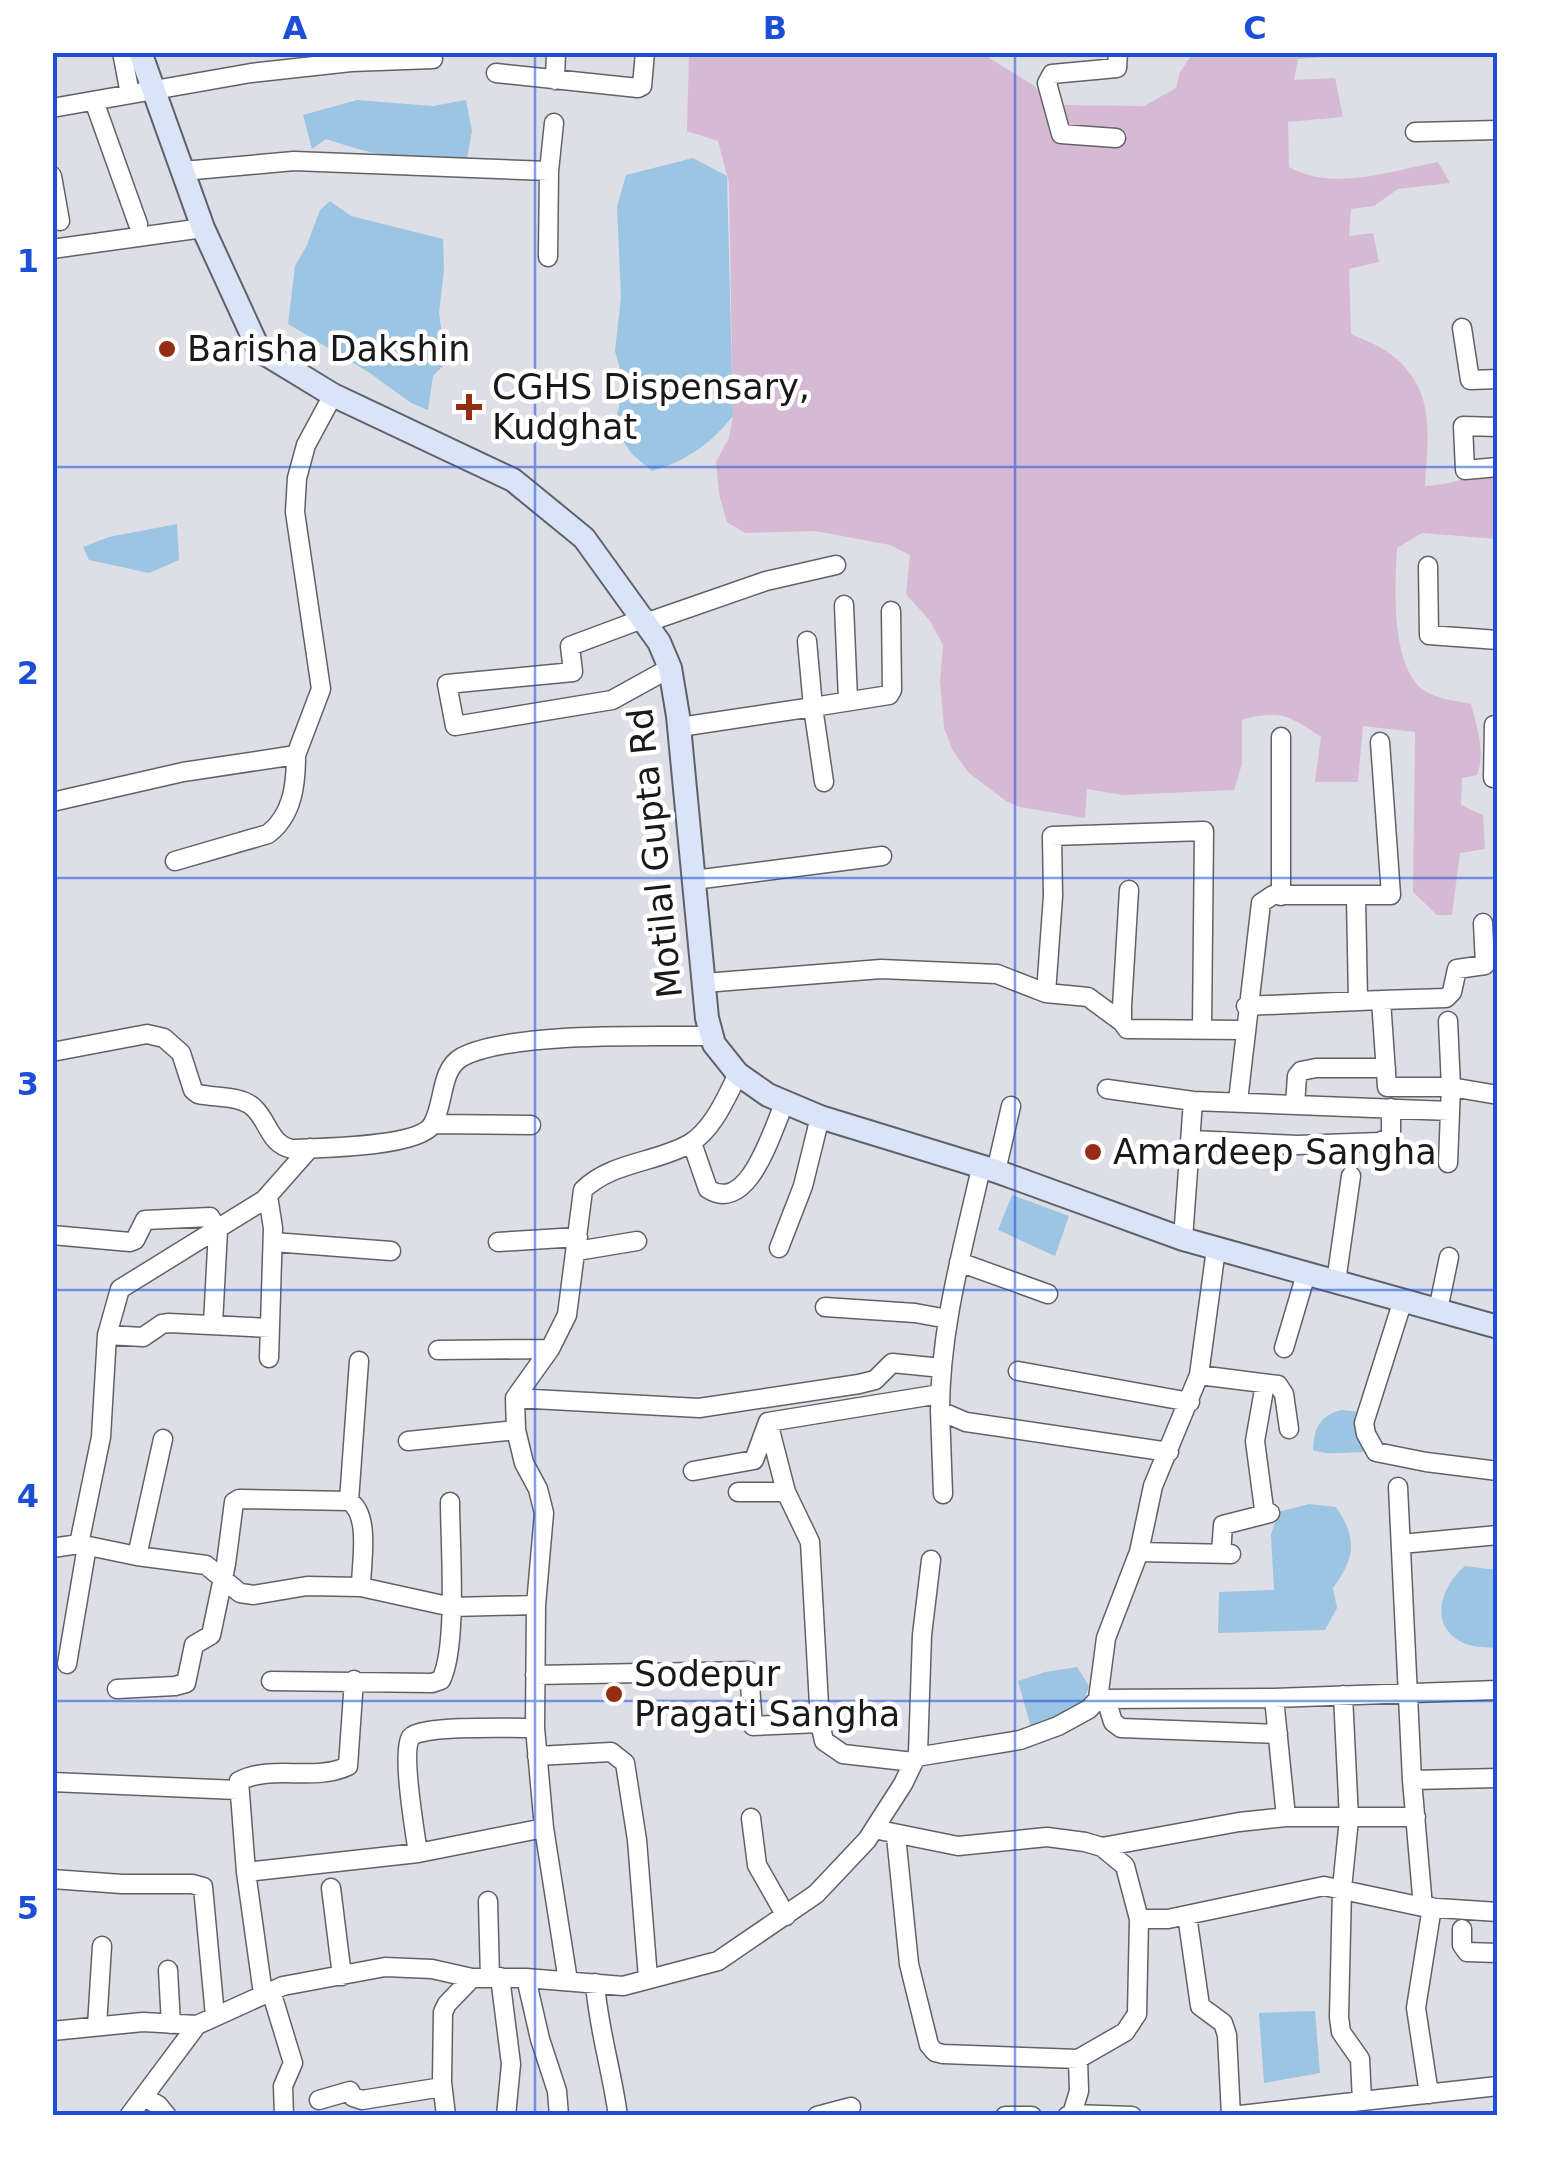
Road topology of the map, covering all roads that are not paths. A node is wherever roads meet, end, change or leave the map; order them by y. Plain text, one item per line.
1 (122, 52) edge
2 (140, 52) edge
3 (556, 52) edge
4 (645, 52) edge
5 (1118, 52) edge
6 (433, 59) dead end
7 (496, 73) dead end
8 (555, 80) junction
9 (154, 89) junction
10 (130, 94) junction
11 (94, 101) junction
12 (52, 108) edge
13 (554, 123) dead end
14 (1498, 130) edge
15 (1415, 132) dead end
16 (1116, 138) dead end
17 (183, 171) junction
18 (549, 171) junction
19 (52, 176) edge
20 (60, 222) dead end
21 (138, 224) dead end
22 (203, 228) junction
23 (52, 248) edge
24 (548, 257) dead end
25 (1462, 328) dead end
26 (1498, 379) edge
27 (333, 395) junction
28 (1498, 427) edge
29 (1498, 467) edge
30 (836, 565) dead end
31 (1428, 566) dead end
32 (844, 605) dead end
33 (890, 611) dead end
34 (646, 620) junction
35 (1498, 640) edge
36 (807, 641) dead end
37 (670, 668) junction
38 (848, 700) junction
39 (813, 707) junction
40 (1498, 725) edge
41 (680, 727) junction
42 (1281, 737) dead end
43 (1380, 742) dead end
44 (296, 755) junction
45 (1498, 778) edge
46 (824, 782) dead end
47 (52, 802) edge
48 (882, 856) dead end
49 (175, 861) dead end
50 (694, 880) junction
51 (1129, 890) dead end
52 (1281, 896) junction
53 (1356, 897) junction
54 (1482, 923) dead end
55 (704, 983) junction
56 (1046, 993) junction
57 (1380, 1000) junction
58 (1358, 1001) junction
59 (1246, 1006) junction
60 (1448, 1021) dead end
61 (1122, 1022) junction
62 (1202, 1029) junction
63 (1244, 1030) junction
64 (712, 1036) junction
65 (52, 1052) edge
66 (1386, 1068) junction
67 (738, 1074) junction
68 (1451, 1088) junction
69 (1107, 1089) dead end
70 (1498, 1094) edge
71 (1193, 1101) junction
72 (785, 1102) junction
73 (1238, 1102) junction
74 (1296, 1105) junction
75 (1011, 1106) dead end
76 (1392, 1108) junction
77 (1450, 1111) junction
78 (820, 1117) junction
79 (433, 1124) junction
80 (530, 1124) dead end
81 (1192, 1140) junction
82 (692, 1143) junction
83 (310, 1148) junction
84 (1448, 1163) dead end
85 (988, 1170) junction
86 (1351, 1176) dead end
87 (268, 1196) junction
88 (218, 1230) junction
89 (52, 1235) edge
90 (1183, 1240) junction
91 (637, 1241) dead end
92 (273, 1242) junction
93 (498, 1242) dead end
94 (578, 1244) junction
95 (779, 1248) dead end
96 (1216, 1249) junction
97 (391, 1251) dead end
98 (1449, 1257) dead end
99 (960, 1262) junction
100 (1306, 1274) junction
101 (1336, 1282) junction
102 (1048, 1294) dead end
103 (1403, 1300) junction
104 (825, 1307) dead end
105 (1438, 1310) junction
106 (948, 1319) junction
107 (214, 1324) junction
108 (1498, 1327) edge
109 (270, 1328) junction
110 (107, 1334) junction
111 (1284, 1348) dead end
112 (550, 1349) junction
113 (438, 1350) dead end
114 (269, 1358) dead end
115 (359, 1361) dead end
116 (942, 1368) junction
117 (1018, 1371) dead end
118 (1199, 1375) junction
119 (1264, 1384) junction
120 (515, 1398) junction
121 (1190, 1402) junction
122 (940, 1403) junction
123 (768, 1422) junction
124 (1288, 1429) dead end
125 (516, 1430) junction
126 (163, 1440) dead end
127 (408, 1441) dead end
128 (1169, 1452) junction
129 (693, 1470) dead end
130 (1498, 1471) edge
131 (1398, 1487) dead end
132 (738, 1492) dead end
133 (786, 1492) junction
134 (943, 1494) dead end
135 (348, 1501) junction
136 (450, 1502) dead end
137 (1498, 1535) edge
138 (1400, 1544) junction
139 (83, 1545) junction
140 (52, 1548) edge
141 (1139, 1552) junction
142 (137, 1556) junction
143 (931, 1560) dead end
144 (221, 1578) junction
145 (361, 1587) junction
146 (536, 1605) junction
147 (452, 1607) junction
148 (67, 1664) dead end
149 (535, 1674) junction
150 (354, 1680) junction
151 (270, 1681) dead end
152 (117, 1689) dead end
153 (1498, 1690) edge
154 (1409, 1691) junction
155 (1343, 1695) junction
156 (1274, 1698) junction
157 (1102, 1699) junction
158 (820, 1723) junction
159 (535, 1728) junction
160 (1278, 1734) junction
161 (536, 1756) junction
162 (915, 1759) junction
163 (1498, 1778) edge
164 (1412, 1780) junction
165 (52, 1782) edge
166 (237, 1790) junction
167 (1286, 1817) junction
168 (1416, 1817) junction
169 (752, 1818) dead end
170 (1349, 1819) junction
171 (544, 1828) junction
172 (874, 1829) junction
173 (896, 1836) junction
174 (1102, 1847) junction
175 (418, 1853) junction
176 (246, 1872) junction
177 (52, 1879) edge
178 (331, 1888) dead end
179 (1342, 1888) junction
180 (488, 1902) dead end
181 (1428, 1907) junction
182 (1498, 1912) edge
183 (1187, 1915) junction
184 (786, 1916) junction
185 (1140, 1919) junction
186 (1462, 1929) dead end
187 (102, 1946) dead end
188 (1498, 1953) edge
189 (168, 1970) dead end
190 (342, 1976) junction
191 (488, 1978) junction
192 (526, 1978) junction
193 (648, 1978) junction
194 (568, 1981) junction
195 (595, 1983) junction
196 (267, 1992) junction
197 (216, 2016) junction
198 (171, 2024) junction
199 (197, 2025) junction
200 (97, 2026) junction
201 (52, 2031) edge
202 (1078, 2059) junction
203 (1498, 2086) edge
204 (442, 2087) junction
205 (1429, 2094) junction
206 (144, 2097) junction
207 (318, 2100) dead end
208 (1362, 2101) junction
209 (852, 2107) dead end
210 (1070, 2115) edge
211 (128, 2116) edge
212 (167, 2116) edge
213 (284, 2116) edge
214 (446, 2116) edge
215 (506, 2116) edge
216 (559, 2116) edge
217 (618, 2116) edge
218 (817, 2116) edge
219 (1005, 2116) edge
220 (1032, 2116) edge
221 (1132, 2116) edge
222 (1231, 2116) edge

1 - 10 street
2 - 9 street, Motilal Gupta Rd
3 - 8 street
4 - 8 street
5 - 16 street
6 - 9 street
7 - 8 street
9 - 10 street
9 - 17 street, Motilal Gupta Rd
10 - 11 street
11 - 12 street
11 - 21 street
13 - 18 street
14 - 15 street
17 - 18 street
17 - 22 street, Motilal Gupta Rd
18 - 24 street
19 - 20 street
22 - 23 street
22 - 27 street, Motilal Gupta Rd
25 - 26 street
27 - 34 street, Motilal Gupta Rd
27 - 44 street
28 - 29 street
30 - 34 street
31 - 35 street
32 - 38 street
33 - 38 street
34 - 37 street, Motilal Gupta Rd
34 - 37 street
36 - 39 street
37 - 41 street, Motilal Gupta Rd
38 - 39 street
39 - 41 street
39 - 46 street
40 - 45 street
41 - 50 street, Motilal Gupta Rd
42 - 52 street
43 - 53 street
44 - 47 street
44 - 49 street
48 - 50 street
50 - 55 street, Motilal Gupta Rd
51 - 61 street
52 - 53 street
52 - 59 street
53 - 58 street
54 - 57 street
55 - 56 street
55 - 64 street, Motilal Gupta Rd
56 - 61 street
56 - 62 street
57 - 58 street
57 - 66 street
58 - 59 street
59 - 63 street
60 - 68 street
61 - 62 street
62 - 63 street
63 - 73 street
64 - 67 street, Motilal Gupta Rd
64 - 79 street
65 - 83 street
66 - 68 street
66 - 74 street
67 - 72 street, Motilal Gupta Rd
67 - 82 street
68 - 70 street
68 - 77 street
69 - 71 street
71 - 73 street
71 - 81 street
72 - 78 street, Motilal Gupta Rd
72 - 82 street
73 - 74 street
74 - 76 street
75 - 85 street
76 - 77 street
76 - 81 street
77 - 84 street
78 - 85 street, Motilal Gupta Rd
78 - 95 street
79 - 80 street
79 - 83 street
81 - 90 street
82 - 94 street
83 - 87 street
85 - 90 street, Motilal Gupta Rd
85 - 99 street
86 - 101 street
87 - 88 street
87 - 92 street
88 - 89 street
88 - 107 street
88 - 110 street
90 - 96 street, Motilal Gupta Rd
91 - 94 street
92 - 97 street
92 - 109 street
93 - 94 street
94 - 112 street
96 - 100 street, Motilal Gupta Rd
96 - 118 street
98 - 105 street
99 - 102 street
99 - 106 street
100 - 101 street, Motilal Gupta Rd
100 - 111 street
101 - 103 street, Motilal Gupta Rd
103 - 105 street, Motilal Gupta Rd
103 - 130 street
104 - 106 street
105 - 108 street, Motilal Gupta Rd
106 - 116 street
107 - 109 street
107 - 110 street
109 - 114 street
110 - 139 street
112 - 113 street
112 - 120 street
115 - 135 street
116 - 120 street
116 - 122 street
117 - 121 street
118 - 119 street
118 - 121 street
119 - 124 street
119 - 141 street
120 - 125 street
121 - 128 street
122 - 123 street
122 - 128 street
122 - 134 street
123 - 129 street
123 - 133 street
125 - 127 street
125 - 146 street
126 - 142 street
128 - 141 street
131 - 138 street
132 - 133 street
133 - 158 street
135 - 144 street
135 - 145 street
136 - 147 street
137 - 138 street
138 - 154 street
139 - 140 street
139 - 142 street
139 - 148 street
141 - 157 street
142 - 144 street
143 - 162 street
144 - 145 street
144 - 152 street
145 - 147 street
146 - 147 street
146 - 149 street
147 - 150 street
149 - 158 street
149 - 159 street
150 - 151 street
150 - 166 street
153 - 154 street
154 - 155 street
154 - 164 street
155 - 156 street
155 - 170 street
156 - 157 street
156 - 160 street
157 - 160 street
157 - 162 street
158 - 162 street
159 - 161 street
159 - 175 street
160 - 167 street
161 - 171 street
161 - 193 street
162 - 172 street
163 - 164 street
164 - 168 street
165 - 166 street
166 - 176 street
167 - 170 street
167 - 174 street
168 - 170 street
168 - 181 street
169 - 184 street
170 - 179 street
171 - 175 street
171 - 194 street
172 - 173 street
172 - 184 street
173 - 174 street
173 - 202 street
174 - 185 street
175 - 176 street
176 - 196 street
177 - 197 street
178 - 190 street
179 - 181 street
179 - 183 street
179 - 208 street
180 - 191 street
181 - 182 street
181 - 205 street
183 - 185 street
183 - 222 street
184 - 193 street
185 - 202 street
186 - 188 street
187 - 200 street
189 - 198 street
190 - 191 street
190 - 196 street
191 - 192 street
191 - 204 street
191 - 215 street
192 - 194 street
192 - 216 street
193 - 195 street
194 - 195 street
195 - 217 street
196 - 197 street
196 - 213 street
197 - 199 street
198 - 199 street
198 - 200 street
199 - 206 street
200 - 201 street
202 - 210 street
203 - 205 street
204 - 207 street
204 - 214 street
205 - 208 street
206 - 211 street
206 - 212 street
208 - 222 street
209 - 218 street
210 - 221 street
219 - 220 street

